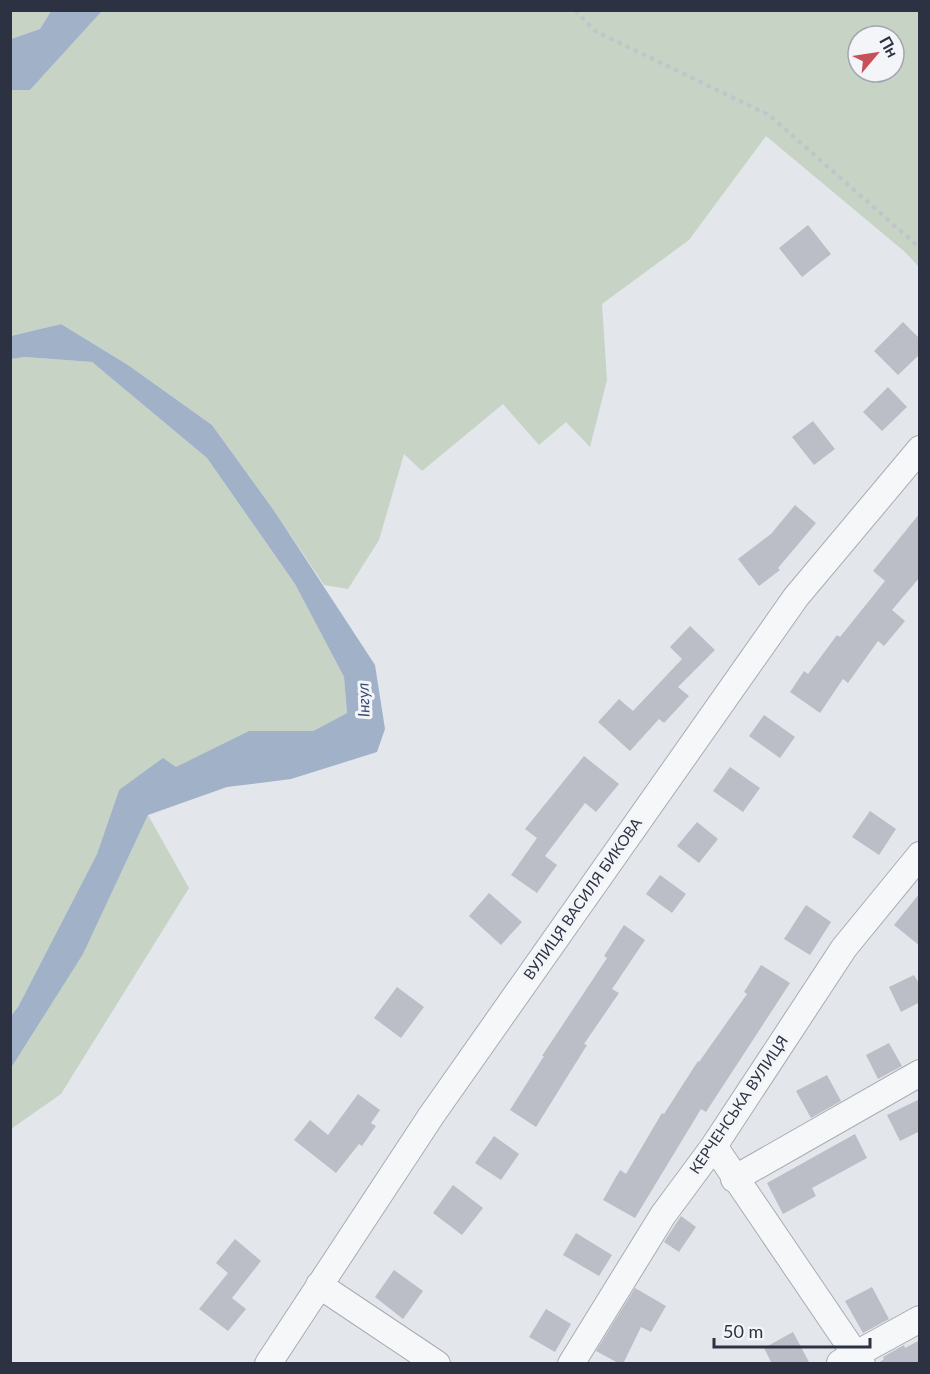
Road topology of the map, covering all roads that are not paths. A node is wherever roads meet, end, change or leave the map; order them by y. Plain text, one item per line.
1 (920, 449) edge
2 (920, 855) edge
3 (920, 1072) edge
4 (714, 1146) junction
5 (735, 1179) junction
6 (319, 1285) junction
7 (920, 1319) edge
8 (852, 1361) edge
9 (268, 1364) edge
10 (437, 1364) edge
11 (571, 1364) edge

1 - 6 street, ВУЛИЦЯ ВАСИЛЯ БИКОВА
2 - 4 street, КЕРЧЕНСЬКА ВУЛИЦЯ
3 - 5 street
4 - 5 street
4 - 11 street, КЕРЧЕНСЬКА ВУЛИЦЯ
5 - 8 street
6 - 9 street, ВУЛИЦЯ ВАСИЛЯ БИКОВА
6 - 10 street
7 - 8 street

